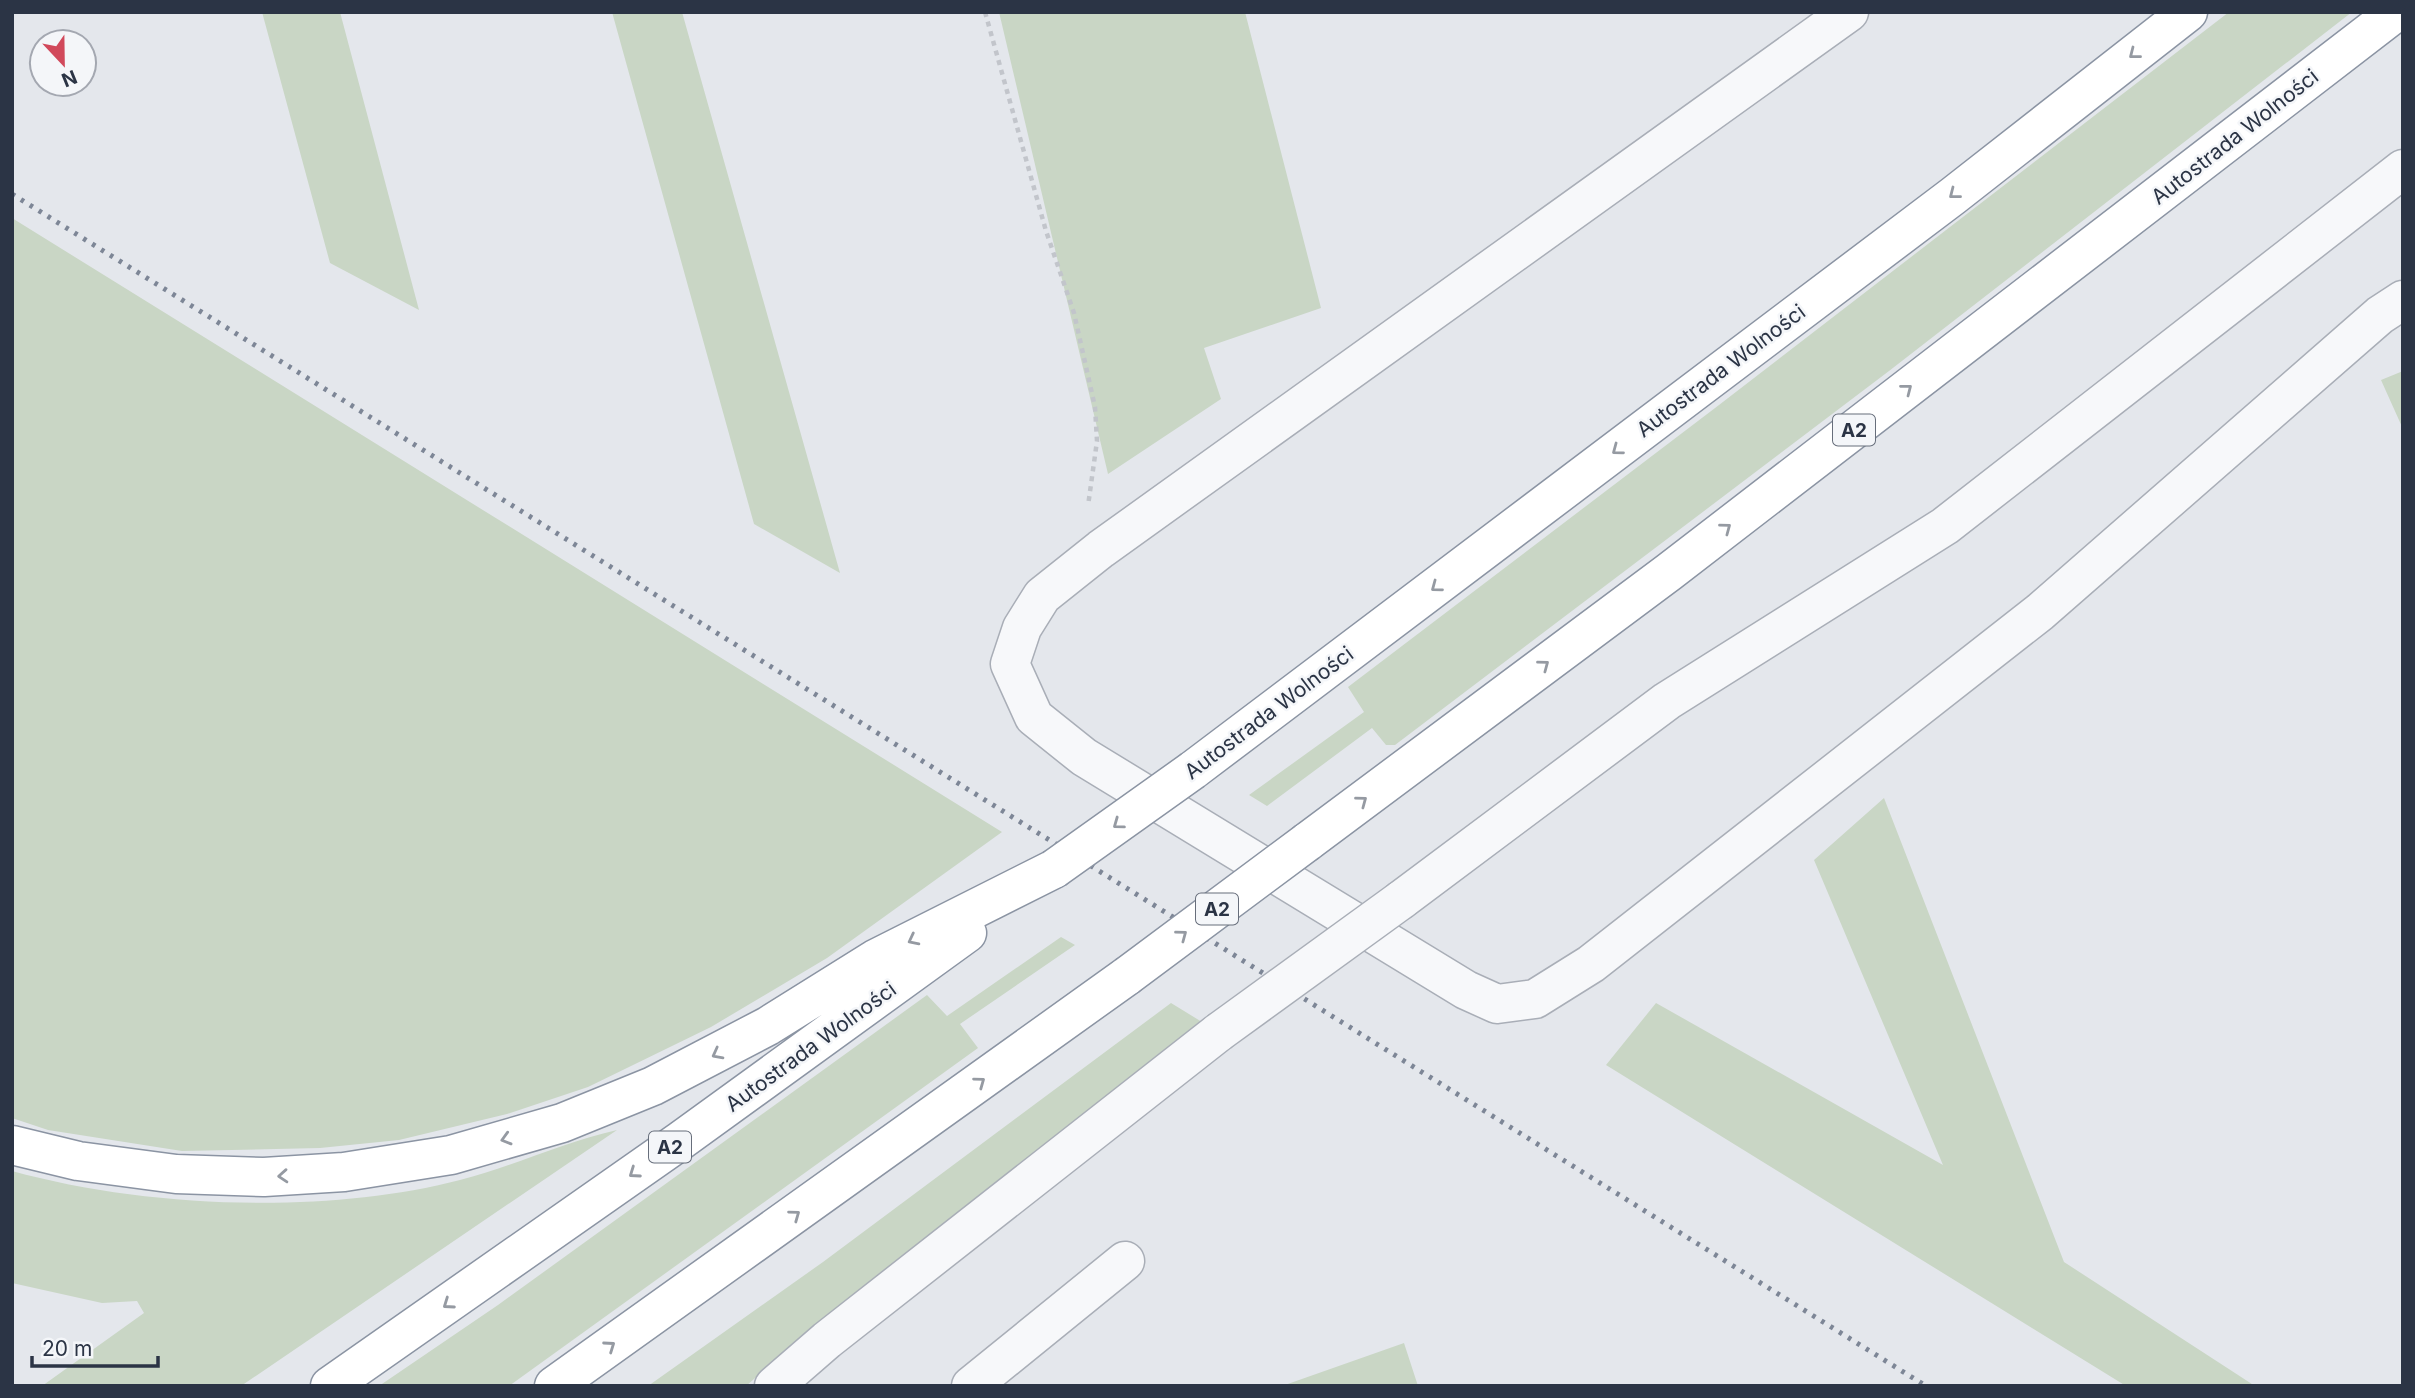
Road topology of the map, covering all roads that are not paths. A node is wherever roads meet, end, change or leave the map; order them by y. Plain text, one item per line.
1 (1849, 12) edge
2 (2188, 12) edge
3 (2396, 12) edge
4 (2403, 169) edge
5 (2403, 300) edge
6 (1002, 900) junction
7 (12, 1145) edge
8 (1125, 1261) dead end
9 (330, 1386) edge
10 (554, 1386) edge
11 (774, 1386) edge
12 (971, 1386) edge

1 - 5 street
2 -> 6 highway, Autostrada Wolności / A2, bridge
10 -> 3 highway, Autostrada Wolności / A2, bridge
4 - 11 street, bridge
6 -> 7 highway
6 -> 9 highway, Autostrada Wolności / A2
8 - 12 street

